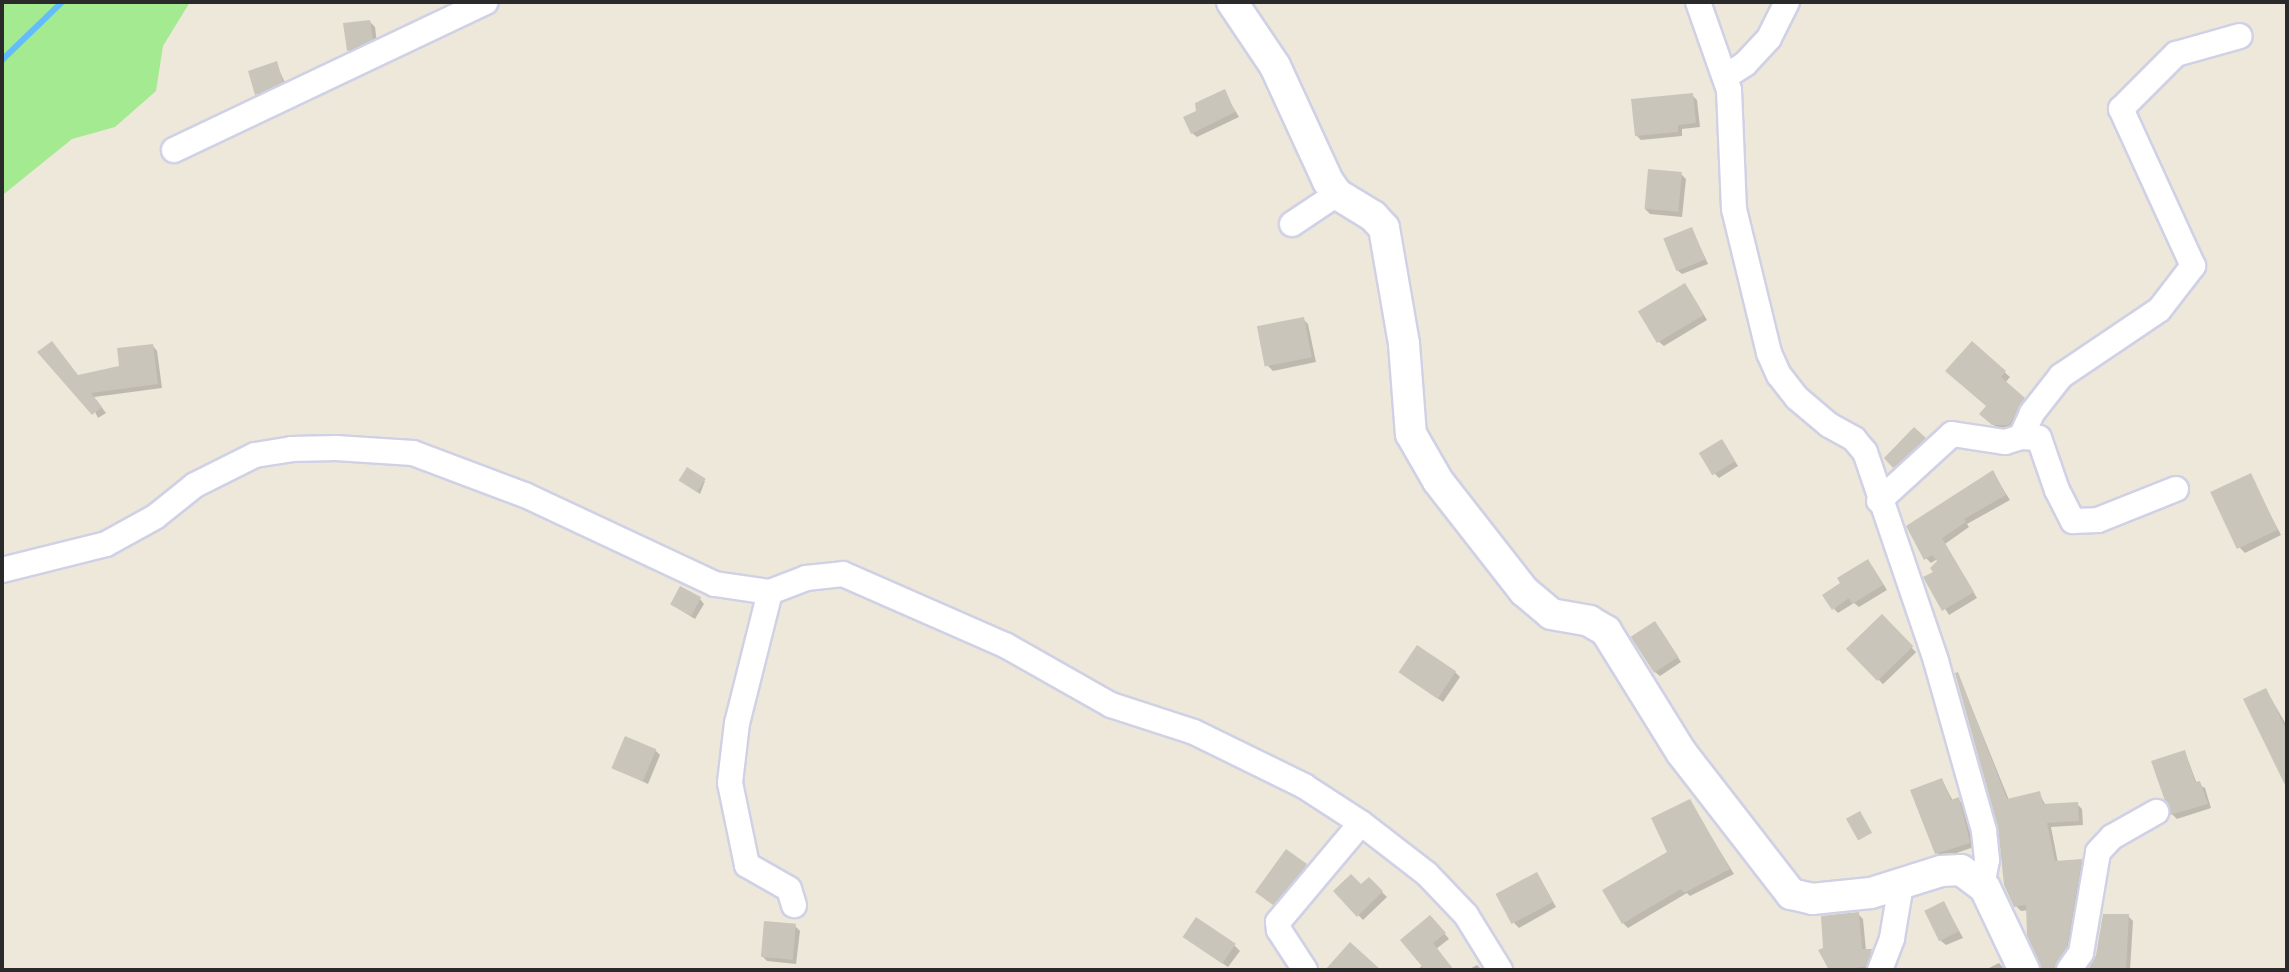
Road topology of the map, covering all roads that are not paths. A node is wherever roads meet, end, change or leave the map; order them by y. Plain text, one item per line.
1 (486, 2) edge
2 (1232, 2) edge
3 (1698, 2) edge
4 (1787, 2) edge
5 (2240, 36) dead end
6 (1725, 77) junction
7 (174, 150) dead end
8 (1337, 194) junction
9 (1292, 224) dead end
10 (2021, 437) junction
11 (2176, 489) dead end
12 (1879, 501) junction
13 (2, 570) edge
14 (770, 592) junction
15 (2156, 812) dead end
16 (1361, 823) junction
17 (1901, 885) junction
18 (1982, 885) junction
19 (794, 905) dead end
20 (1305, 970) edge
21 (1500, 970) edge
22 (1880, 970) edge
23 (2024, 970) edge
24 (2069, 970) edge

1 - 7 street
2 - 8 street
3 - 6 street
4 - 6 street
5 - 10 street
6 - 12 street
8 - 9 street
8 - 17 street
10 - 11 street
10 - 12 street
12 - 18 street
13 - 14 street
14 - 16 street
14 - 19 street
15 - 24 street
16 - 20 street
16 - 21 street
17 - 18 street
17 - 22 street
18 - 23 street

